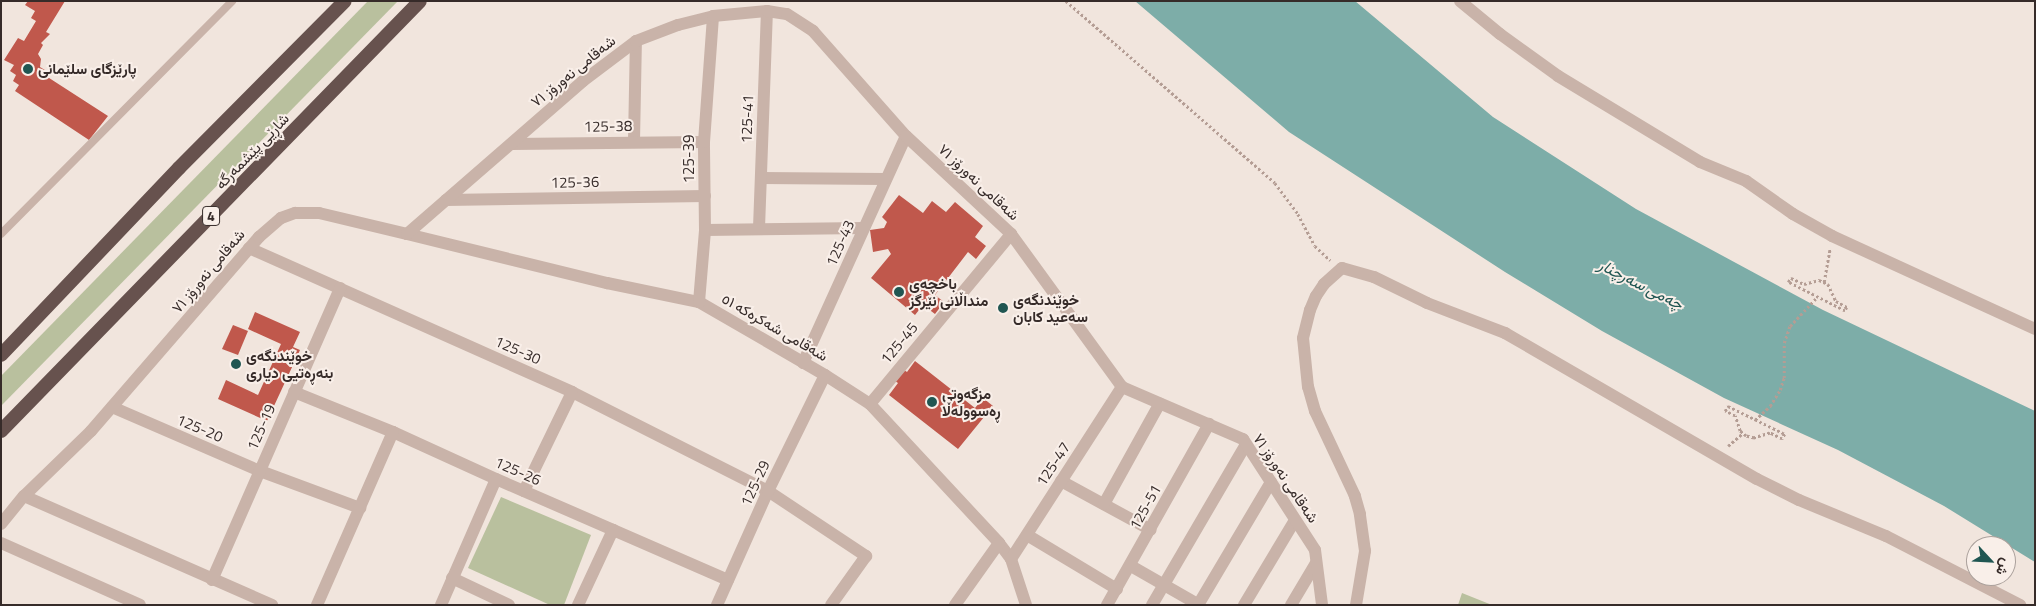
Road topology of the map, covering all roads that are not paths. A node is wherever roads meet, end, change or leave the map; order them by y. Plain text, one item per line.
1 (232, 1) edge
2 (345, 1) edge
3 (420, 1) edge
4 (1460, 1) edge
5 (767, 11) junction
6 (713, 16) junction
7 (636, 41) junction
8 (906, 136) junction
9 (634, 141) junction
10 (704, 142) junction
11 (512, 144) junction
12 (762, 178) junction
13 (885, 179) junction
14 (705, 196) junction
15 (446, 200) junction
16 (759, 228) junction
17 (864, 228) junction
18 (705, 230) junction
19 (1, 234) edge
20 (406, 234) junction
21 (1012, 234) junction
22 (249, 248) junction
23 (340, 288) junction
24 (699, 302) junction
25 (2035, 329) edge
26 (1, 355) edge
27 (803, 363) junction
28 (825, 376) junction
29 (1122, 387) junction
30 (294, 392) junction
31 (572, 392) junction
32 (1160, 403) junction
33 (870, 404) junction
34 (112, 407) junction
35 (1209, 424) junction
36 (1, 431) edge
37 (393, 432) junction
38 (1246, 444) junction
39 (260, 471) junction
40 (496, 479) junction
41 (1061, 481) junction
42 (1270, 482) junction
43 (524, 491) junction
44 (768, 491) junction
45 (24, 496) junction
46 (1104, 504) junction
47 (360, 508) junction
48 (1295, 520) junction
49 (1, 524) edge
50 (613, 530) junction
51 (1151, 530) junction
52 (1027, 535) junction
53 (1, 543) edge
54 (999, 543) junction
55 (1011, 559) junction
56 (1316, 564) junction
57 (1131, 566) junction
58 (452, 578) junction
59 (212, 580) junction
60 (728, 580) junction
61 (1164, 585) junction
62 (1117, 589) junction
63 (113, 600) edge
64 (140, 605) edge
65 (272, 605) edge
66 (317, 605) edge
67 (441, 605) edge
68 (510, 605) edge
69 (578, 605) edge
70 (717, 605) edge
71 (831, 605) edge
72 (954, 605) edge
73 (1026, 605) edge
74 (1107, 605) edge
75 (1152, 605) edge
76 (1198, 605) edge
77 (1244, 605) edge
78 (1291, 605) edge
79 (1322, 605) edge
80 (1356, 605) edge
81 (2020, 605) edge

1 - 19 lane
2 - 26 highway
3 - 36 highway, شاڕێی پێشمەرگە / 4
4 - 25 street
5 - 6 street, شەقامی نەورۆز ٧١
5 - 8 street, شەقامی نەورۆز ٧١
5 - 12 street, 125-41
6 - 7 street, شەقامی نەورۆز ٧١
6 - 10 street, 125-39
7 - 9 street
7 - 11 street, شەقامی نەورۆز ٧١
8 - 13 street, 125-43
8 - 21 street, شەقامی نەورۆز ٧١
9 - 10 street, 125-38
9 - 11 street, 125-38
10 - 14 street, 125-39
11 - 15 street, شەقامی نەورۆز ٧١
12 - 13 street
12 - 16 street, 125-41
13 - 17 street, 125-43
14 - 15 street, 125-36
14 - 18 street, 125-39
15 - 20 street, شەقامی نەورۆز ٧١
16 - 17 street
16 - 18 street
17 - 27 street, 125-43
18 - 24 street, 125-39
20 - 22 street, شەقامی نەورۆز ٧١
20 - 24 street, شەقامی شەکرەکە ٥١
21 - 29 street, شەقامی نەورۆز ٧١
21 - 33 street, 125-45
22 - 23 street, 125-30
22 - 34 street, شەقامی نەورۆز ٧١
23 - 30 street, 125-19
23 - 31 street, 125-30
24 - 27 street, شەقامی شەکرەکە ٥١
27 - 28 street, شەقامی شەکرەکە ٥١
28 - 33 street, شەقامی شەکرەکە ٥١
28 - 44 street, 125-29
29 - 32 street, شەقامی نەورۆز ٧١
29 - 41 street, 125-47
30 - 37 street, 125-26
30 - 39 street, 125-19
31 - 43 street
31 - 44 street, 125-30
32 - 35 street, شەقامی نەورۆز ٧١
32 - 46 street
33 - 54 street, شەقامی شەکرەکە ٥١
34 - 39 street, 125-20
34 - 45 street, شەقامی نەورۆز ٧١
35 - 38 street, شەقامی نەورۆز ٧١
35 - 51 street, 125-51
37 - 40 street, 125-26
37 - 47 street
38 - 42 street, شەقامی نەورۆز ٧١
38 - 61 street
39 - 47 street, 125-20
39 - 59 street, 125-19
40 - 43 street, 125-26
40 - 58 street
41 - 46 street
41 - 52 street, 125-47
42 - 48 street, شەقامی نەورۆز ٧١
42 - 76 street
43 - 50 street, 125-26
44 - 60 street, 125-29
44 - 71 street, 125-30
45 - 49 street, شەقامی نەورۆز ٧١
45 - 59 street
46 - 51 street
47 - 66 street
48 - 56 street, شەقامی نەورۆز ٧١
48 - 77 street
50 - 60 street, 125-26
50 - 69 street
51 - 57 street, 125-51
52 - 55 street, 125-47
52 - 62 street
53 - 63 street
54 - 55 street, شەقامی شەکرەکە ٥١
54 - 72 street
55 - 73 street, شەقامی شەکرەکە ٥١
56 - 78 street
56 - 79 street, شەقامی نەورۆز ٧١
57 - 61 street
57 - 62 street, 125-51
58 - 67 street
58 - 68 street
59 - 65 street
60 - 70 street, 125-29
61 - 75 street
61 - 76 street
62 - 74 street, 125-51
63 - 64 street
80 - 81 street

